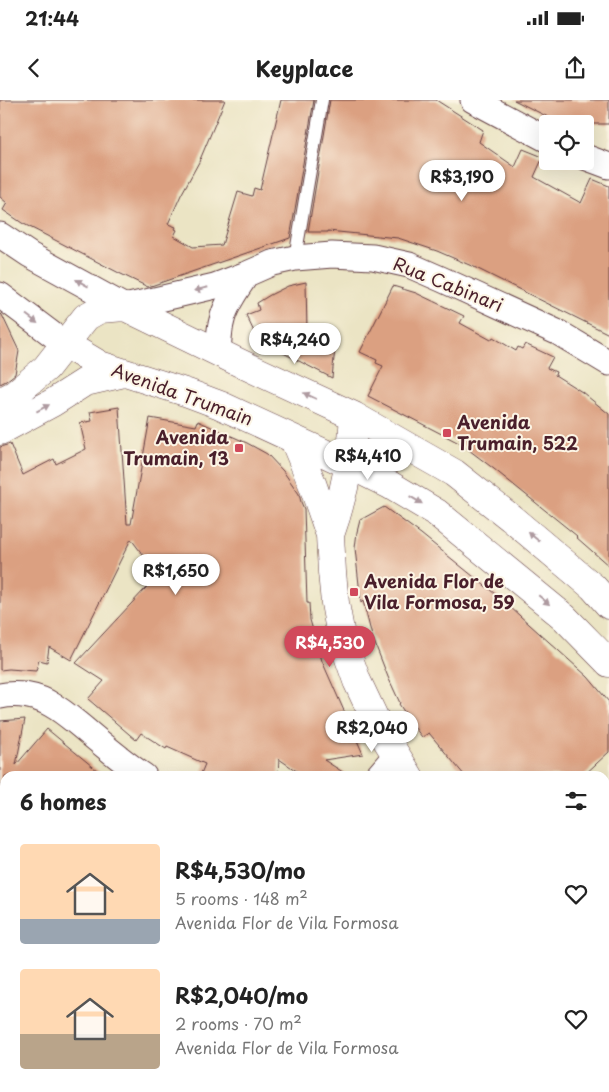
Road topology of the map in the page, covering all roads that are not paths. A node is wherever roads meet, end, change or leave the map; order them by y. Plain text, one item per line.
1 (322, 100) edge
2 (473, 100) edge
3 (539, 135) edge
4 (594, 160) edge
5 (609, 166) edge
6 (0, 235) edge
7 (295, 258) junction
8 (248, 274) junction
9 (0, 294) edge
10 (125, 307) junction
11 (65, 344) junction
12 (218, 352) junction
13 (609, 363) edge
14 (124, 373) junction
15 (0, 402) edge
16 (354, 416) junction
17 (0, 430) edge
18 (294, 440) junction
19 (350, 465) junction
20 (330, 536) junction
21 (609, 605) edge
22 (609, 663) edge
23 (0, 696) edge
24 (403, 766) edge
25 (136, 771) edge
26 (390, 771) edge

1 - 7 lane
2 - 3 street
4 - 5 street
10 -> 6 street
7 - 8 street, Rua Cabinari
7 - 13 street, Rua Cabinari
8 -> 10 street, Rua Cabinari
8 - 12 street
9 -> 11 street, Avenida Trumain
10 - 11 main road
10 - 12 main road
11 - 14 main road, Avenida Trumain
11 - 15 main road
16 -> 12 main road
17 -> 14 main road
14 - 18 main road, Avenida Trumain
16 - 19 main road
21 -> 16 main road
18 - 19 main road, Avenida Trumain
18 - 20 main road
19 - 20 main road
19 -> 22 main road, Avenida Trumain
20 - 24 main road
23 - 25 street
24 - 26 street

